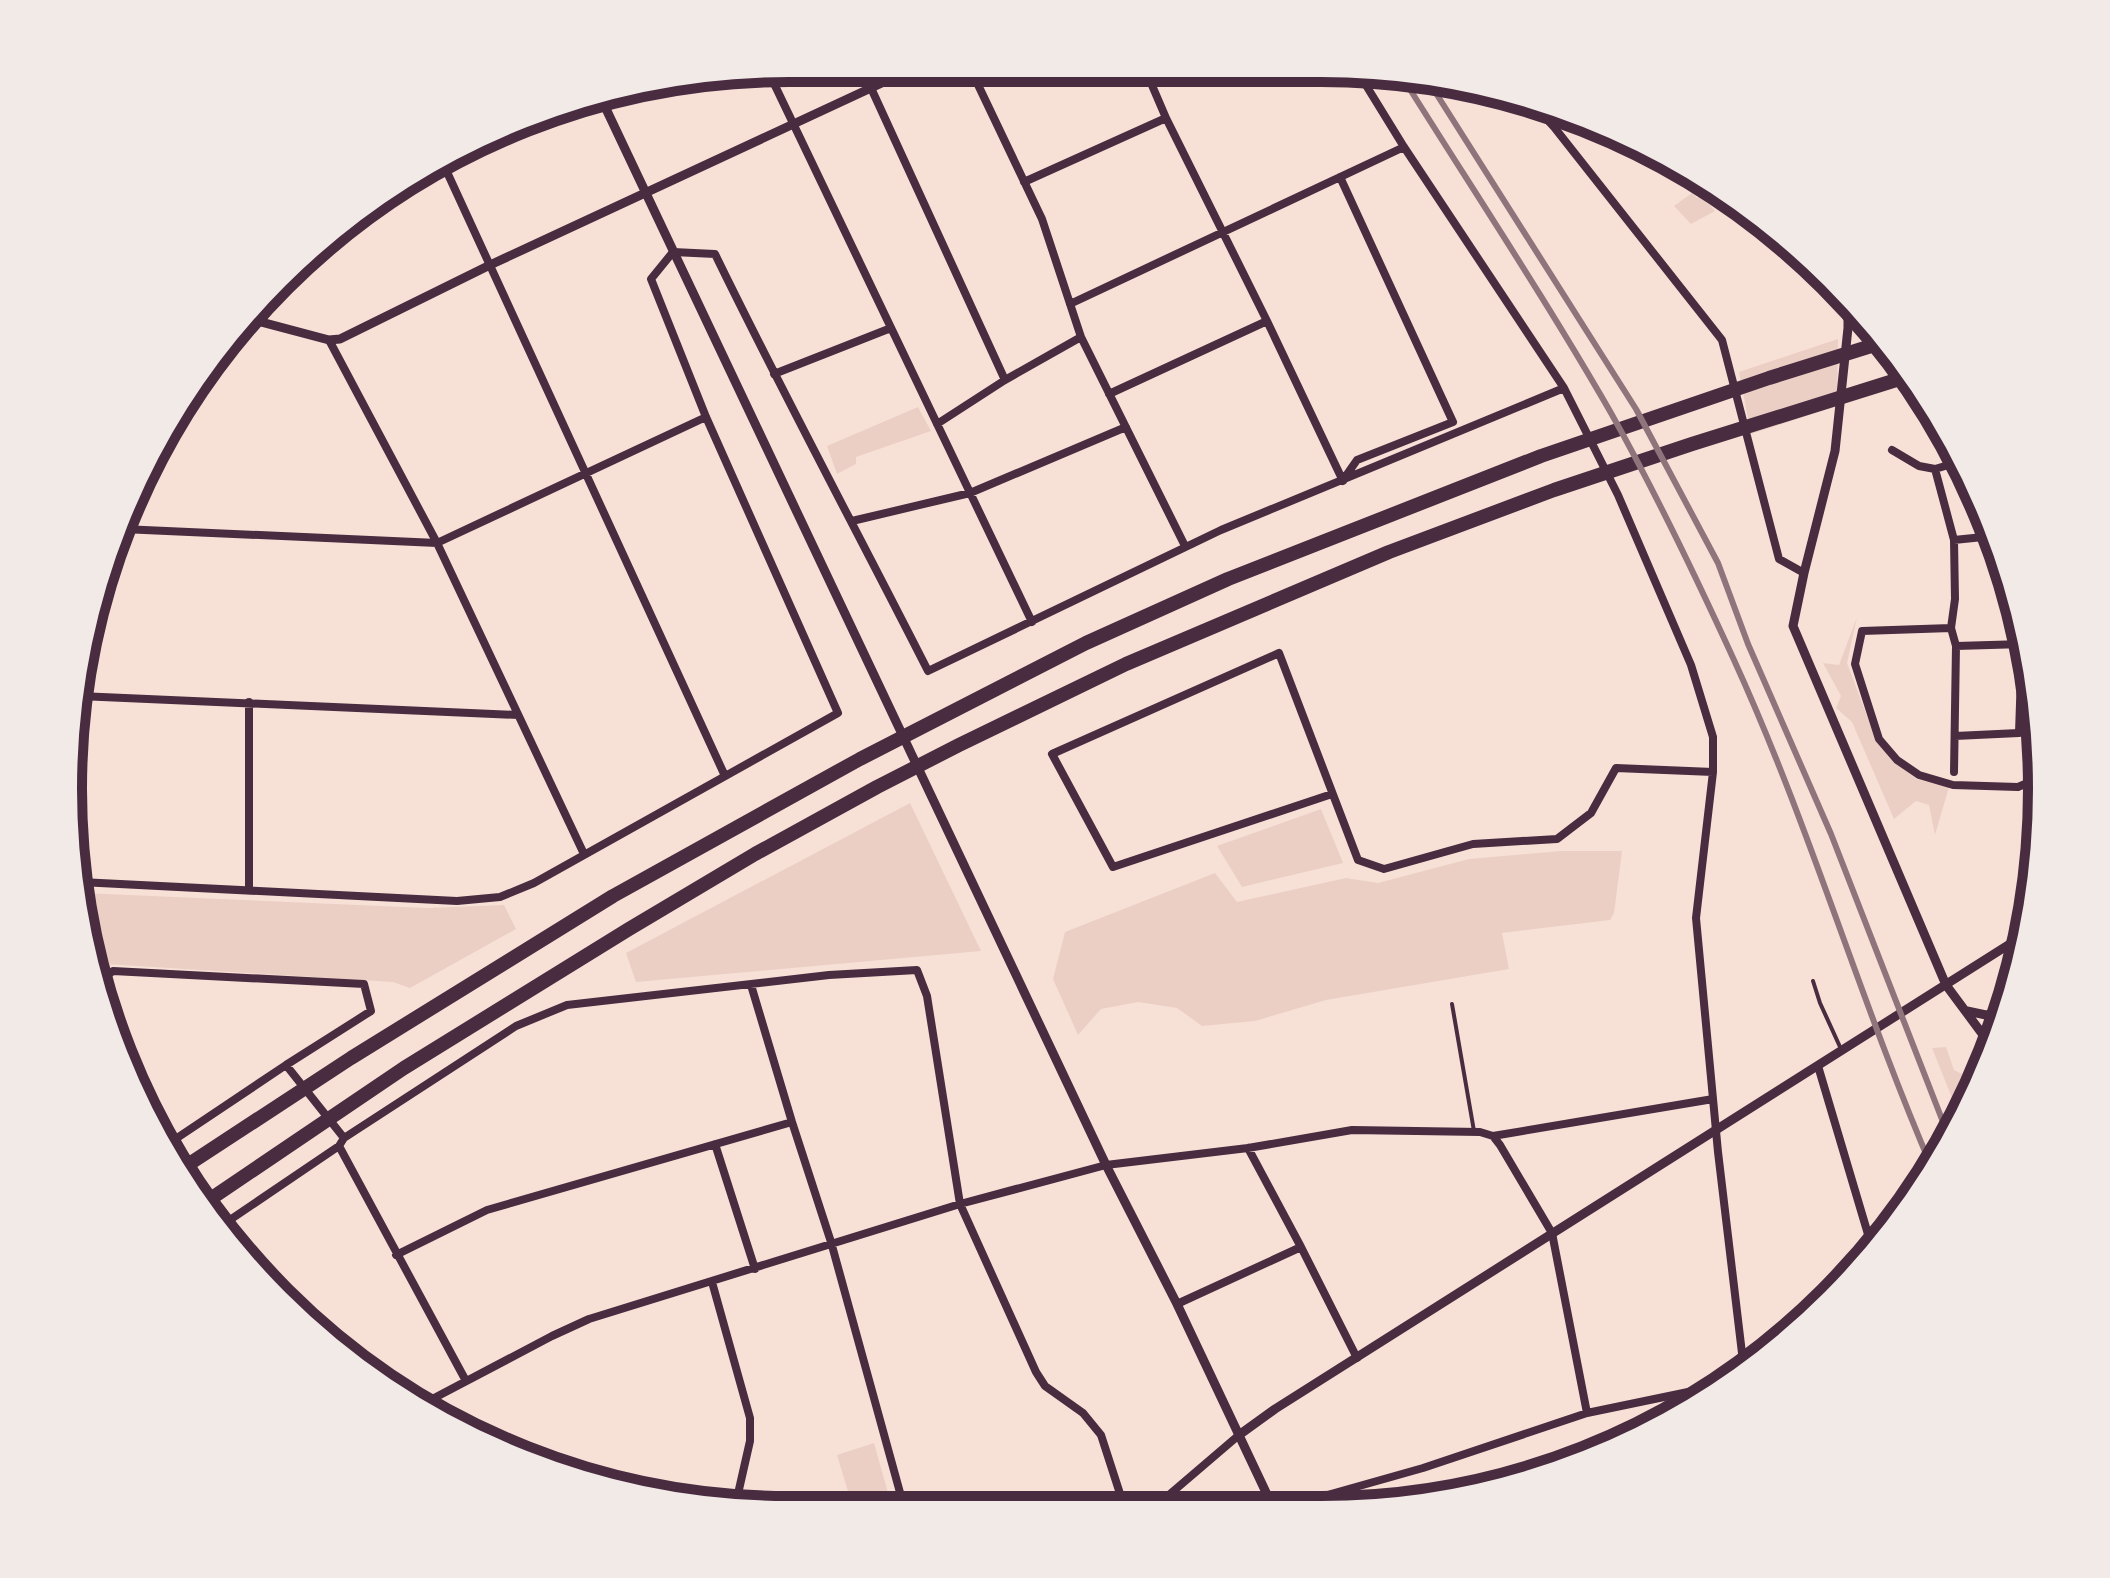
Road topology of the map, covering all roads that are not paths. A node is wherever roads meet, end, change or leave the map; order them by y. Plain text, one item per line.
1 (884, 82) edge
2 (977, 82) edge
3 (1151, 82) edge
4 (774, 83) edge
5 (1365, 84) edge
6 (871, 88) junction
7 (605, 106) edge
8 (1166, 118) junction
9 (1546, 119) edge
10 (794, 124) junction
11 (1404, 147) junction
12 (446, 171) edge
13 (1340, 177) junction
14 (1024, 182) junction
15 (646, 192) junction
16 (1224, 233) junction
17 (673, 252) junction
18 (490, 265) junction
19 (1070, 304) junction
20 (1848, 318) edge
21 (259, 321) edge
22 (1267, 321) junction
23 (891, 328) junction
24 (1081, 337) junction
25 (329, 340) junction
26 (1871, 346) edge
27 (774, 374) junction
28 (1005, 380) junction
29 (1897, 380) edge
30 (1564, 388) junction
31 (1109, 394) junction
32 (706, 417) junction
33 (937, 424) junction
34 (1126, 427) junction
35 (1892, 450) dead end
36 (1949, 465) edge
37 (1935, 469) junction
38 (586, 474) junction
39 (1343, 481) junction
40 (970, 493) junction
41 (852, 521) junction
42 (132, 529) edge
43 (1981, 537) edge
44 (1954, 540) junction
45 (437, 543) junction
46 (1185, 546) junction
47 (1804, 573) junction
48 (1032, 622) junction
49 (1951, 628) junction
50 (2013, 644) edge
51 (1956, 646) junction
52 (2021, 691) edge
53 (88, 696) edge
54 (249, 702) junction
55 (518, 715) junction
56 (1955, 736) junction
57 (1713, 772) junction
58 (1954, 772) dead end
59 (725, 776) junction
60 (2028, 783) edge
61 (1332, 794) junction
62 (584, 854) junction
63 (88, 882) edge
64 (249, 890) junction
65 (2010, 944) edge
66 (107, 976) edge
67 (1813, 981) dead end
68 (751, 985) junction
69 (1946, 985) junction
70 (1452, 1004) dead end
71 (1965, 1010) junction
72 (1990, 1015) edge
73 (1983, 1035) edge
74 (1842, 1051) junction
75 (286, 1065) junction
76 (1818, 1066) junction
77 (1713, 1099) junction
78 (792, 1122) junction
79 (1716, 1130) junction
80 (1474, 1131) junction
81 (1493, 1136) junction
82 (344, 1138) junction
83 (175, 1139) edge
84 (715, 1144) junction
85 (339, 1146) junction
86 (1248, 1148) junction
87 (190, 1163) edge
88 (1106, 1165) junction
89 (212, 1198) edge
90 (960, 1204) junction
91 (229, 1220) edge
92 (1552, 1233) junction
93 (1869, 1236) edge
94 (831, 1242) junction
95 (1301, 1247) junction
96 (396, 1255) junction
97 (755, 1269) junction
98 (712, 1282) junction
99 (1177, 1304) junction
100 (1742, 1356) edge
101 (1357, 1358) junction
102 (466, 1381) junction
103 (1689, 1392) edge
104 (432, 1399) edge
105 (1587, 1413) junction
106 (1239, 1435) junction
107 (738, 1494) edge
108 (901, 1496) edge
109 (1121, 1496) edge
110 (1168, 1496) edge
111 (1268, 1496) edge
112 (1324, 1496) edge

1 - 6 street
2 - 14 street
3 - 8 street
4 - 10 street
5 - 11 street
6 - 10 street
6 - 28 street
7 - 15 street
8 - 14 street
8 - 16 street
9 - 47 street
10 - 15 street
10 - 23 street
11 - 13 street
11 - 30 street
12 - 18 street
13 - 16 street
13 - 39 street
14 - 19 street
15 - 17 street
15 - 18 street
16 - 19 street
16 - 22 street
17 - 27 street
17 - 32 street
17 - 88 street
18 - 25 street
18 - 38 street
19 - 24 street
20 - 47 street
21 - 25 street
22 - 31 street
22 - 39 street
23 - 27 street
23 - 33 street
24 - 28 street
24 - 31 street
25 - 45 street
26 - 87 highway
27 - 41 street
28 - 33 street
29 - 89 highway
30 - 39 street
30 - 57 street
31 - 34 street
32 - 38 street
32 - 59 street
33 - 40 street
34 - 40 street
34 - 46 street
35 - 37 street
36 - 37 street
37 - 44 street
38 - 45 street
38 - 59 street
39 - 46 street
40 - 41 street
40 - 48 street
41 - 48 street
42 - 45 street
43 - 44 street
44 - 49 street
45 - 55 street
46 - 48 street
47 - 69 street
49 - 51 street
49 - 60 street
50 - 51 street
51 - 56 street
52 - 56 street
53 - 54 street
54 - 55 street
54 - 64 street
55 - 62 street
56 - 58 street
57 - 61 street
57 - 77 street
59 - 62 street
61 - 61 street
62 - 64 street
63 - 64 street
65 - 69 street
66 - 75 street
67 - 74 lane
68 - 78 street
68 - 82 street
68 - 90 street
69 - 71 street
69 - 74 street
70 - 80 lane
71 - 72 street
71 - 73 street
74 - 76 street
75 - 82 street
75 - 83 street
76 - 79 street
76 - 93 street
77 - 79 street
77 - 81 street
78 - 84 street
78 - 94 street
79 - 92 street
79 - 100 street
80 - 81 street
80 - 86 street
81 - 92 street
82 - 85 street
84 - 96 street
84 - 97 street
85 - 91 street
85 - 96 street
86 - 88 street
86 - 95 street
88 - 90 street
88 - 99 street
90 - 94 street
90 - 109 street
92 - 101 street
92 - 105 street
94 - 97 street
94 - 108 street
95 - 99 street
95 - 101 street
96 - 102 street
97 - 98 street
98 - 102 street
98 - 107 street
99 - 106 street
101 - 106 street
102 - 104 street
103 - 105 street
105 - 112 street
106 - 110 street
106 - 111 street

